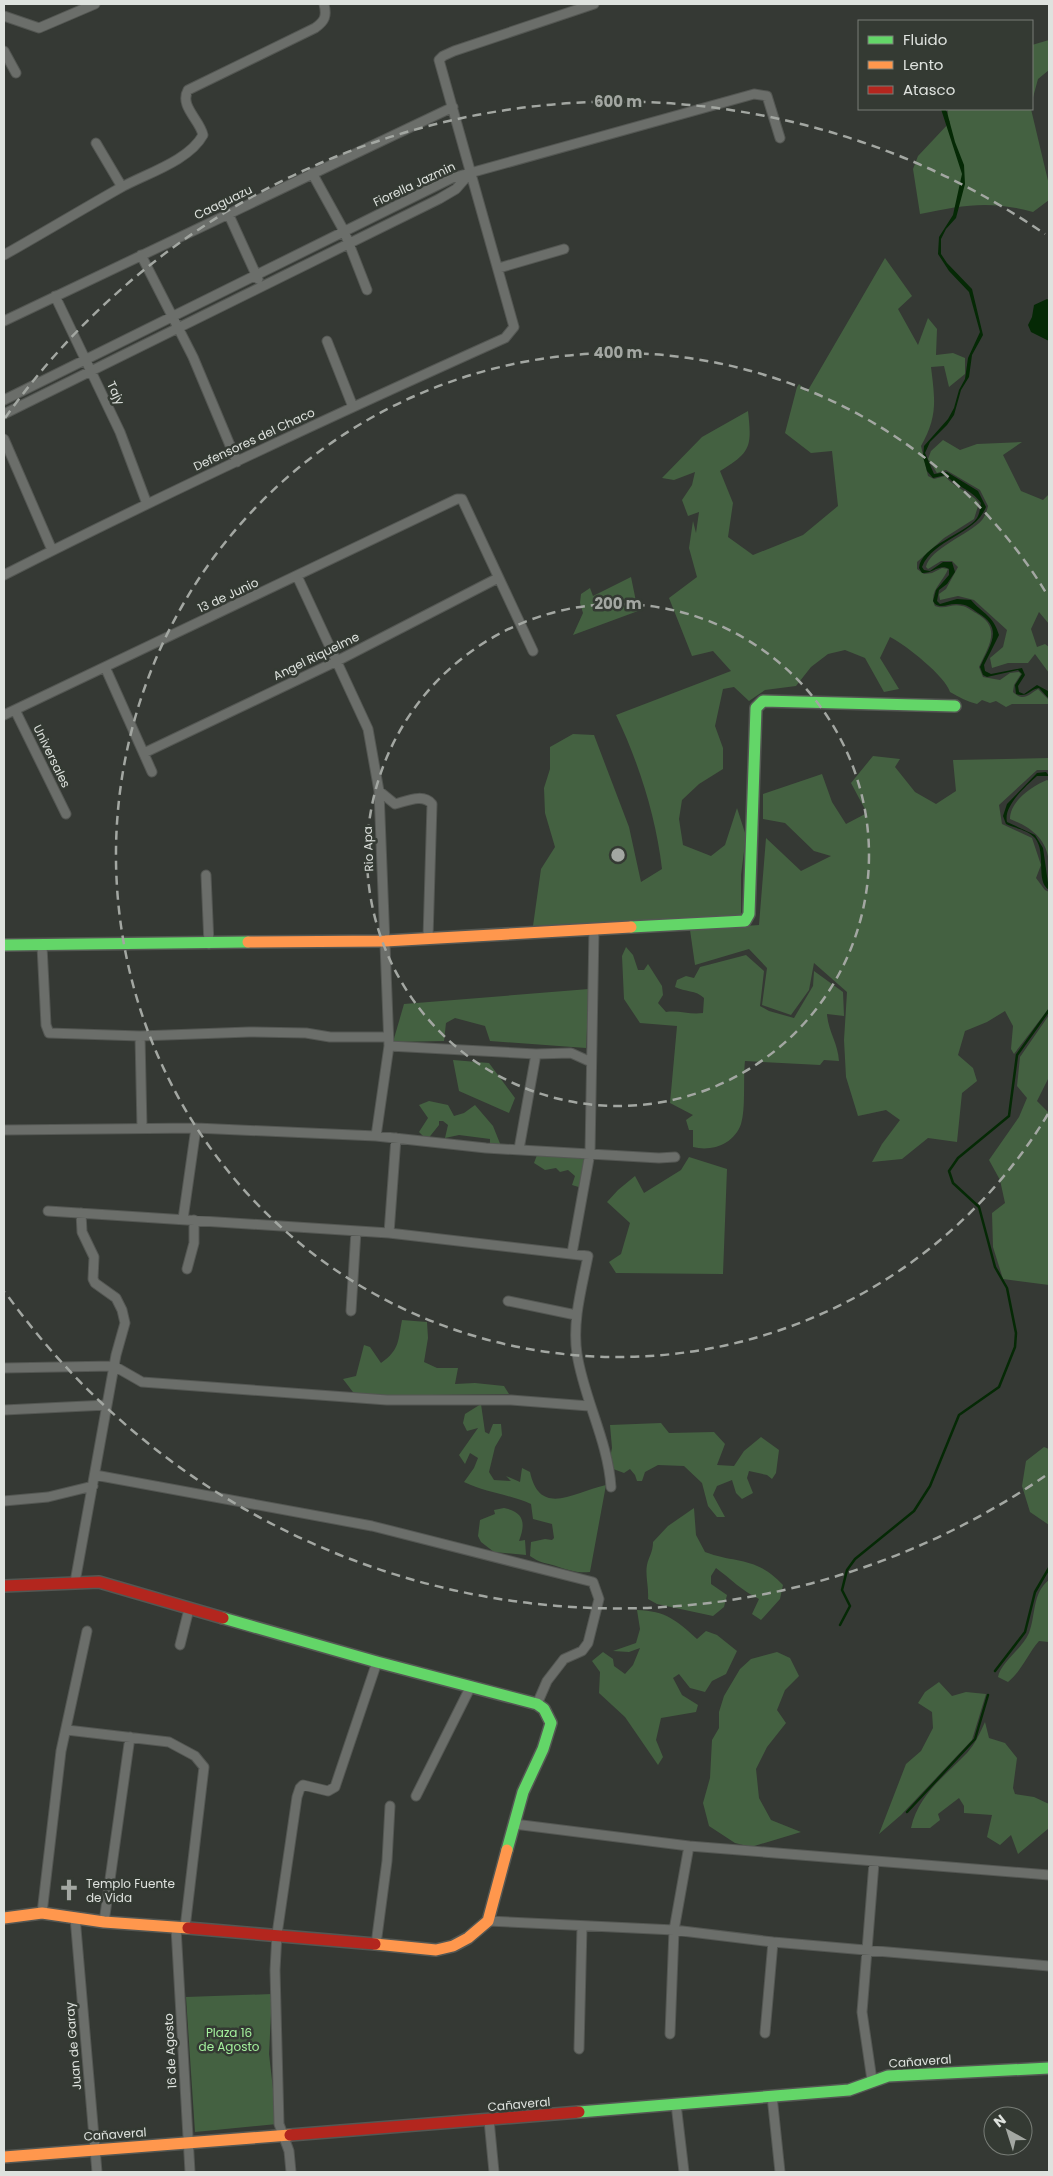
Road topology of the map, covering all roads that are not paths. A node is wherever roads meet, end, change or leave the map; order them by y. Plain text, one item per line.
1 (95, 4) edge
2 (324, 4) edge
3 (594, 4) edge
4 (4, 16) edge
5 (4, 51) edge
6 (16, 73) dead end
7 (453, 107) junction
8 (780, 138) dead end
9 (96, 142) dead end
10 (470, 172) junction
11 (312, 173) junction
12 (122, 187) junction
13 (228, 213) junction
14 (344, 231) junction
15 (349, 244) junction
16 (564, 249) dead end
17 (141, 254) junction
18 (4, 255) edge
19 (499, 268) junction
20 (256, 274) junction
21 (262, 286) junction
22 (367, 290) dead end
23 (55, 296) junction
24 (173, 315) junction
25 (4, 320) edge
26 (178, 327) junction
27 (327, 341) dead end
28 (85, 359) junction
29 (91, 370) junction
30 (4, 400) edge
31 (352, 407) junction
32 (4, 414) edge
33 (4, 439) edge
34 (237, 462) junction
35 (146, 504) junction
36 (52, 550) junction
37 (4, 575) edge
38 (297, 576) junction
39 (498, 578) junction
40 (534, 651) dead end
41 (337, 661) junction
42 (105, 668) junction
43 (956, 706) dead end
44 (15, 710) junction
45 (4, 715) edge
46 (144, 752) junction
47 (152, 772) dead end
48 (379, 792) junction
49 (66, 814) dead end
50 (206, 874) dead end
51 (594, 929) junction
52 (428, 938) junction
53 (384, 941) junction
54 (209, 944) junction
55 (4, 946) edge
56 (42, 946) junction
57 (140, 1036) junction
58 (387, 1037) junction
59 (389, 1046) junction
60 (536, 1054) junction
61 (591, 1062) junction
62 (142, 1128) junction
63 (196, 1128) junction
64 (4, 1130) edge
65 (376, 1136) junction
66 (396, 1138) junction
67 (519, 1149) junction
68 (590, 1153) junction
69 (675, 1157) dead end
70 (48, 1211) dead end
71 (81, 1213) junction
72 (183, 1219) junction
73 (194, 1220) junction
74 (356, 1230) junction
75 (389, 1233) junction
76 (572, 1253) junction
77 (187, 1269) dead end
78 (508, 1301) dead end
79 (351, 1311) dead end
80 (576, 1315) junction
81 (114, 1366) junction
82 (4, 1368) edge
83 (107, 1404) junction
84 (589, 1406) junction
85 (4, 1410) edge
86 (95, 1475) junction
87 (93, 1486) junction
88 (611, 1487) dead end
89 (4, 1501) edge
90 (76, 1582) junction
91 (4, 1586) edge
92 (189, 1609) junction
93 (87, 1631) dead end
94 (180, 1645) dead end
95 (377, 1662) junction
96 (470, 1688) junction
97 (537, 1704) junction
98 (67, 1730) junction
99 (130, 1738) junction
100 (416, 1796) dead end
101 (390, 1806) dead end
102 (514, 1824) junction
103 (689, 1846) junction
104 (874, 1862) junction
105 (1049, 1875) edge
106 (42, 1912) junction
107 (75, 1917) junction
108 (4, 1918) edge
109 (488, 1921) junction
110 (104, 1922) junction
111 (582, 1926) junction
112 (181, 1928) junction
113 (674, 1930) junction
114 (277, 1934) junction
115 (773, 1942) junction
116 (376, 1944) junction
117 (866, 1950) junction
118 (1049, 1966) edge
119 (765, 2033) dead end
120 (670, 2034) dead end
121 (579, 2049) dead end
122 (1049, 2068) edge
123 (872, 2080) junction
124 (772, 2096) junction
125 (676, 2104) junction
126 (489, 2120) junction
127 (283, 2136) junction
128 (187, 2143) junction
129 (95, 2150) junction
130 (4, 2157) edge
131 (97, 2172) edge
132 (190, 2172) edge
133 (291, 2172) edge
134 (494, 2172) edge
135 (684, 2172) edge
136 (780, 2172) edge

1 - 4 street
2 - 12 street
3 - 7 street
5 - 6 street
7 - 10 street
7 - 11 street, Caaguazu
8 - 10 street
9 - 12 street
10 - 14 street, Fiorella Jazmin
10 - 15 street, Fiorella Jazmin
10 - 19 street
11 - 13 street, Caaguazu
11 - 14 street
12 - 18 street
13 - 17 street, Caaguazu
13 - 20 street
14 - 15 street
14 - 20 street, Fiorella Jazmin
15 - 21 street, Fiorella Jazmin
15 - 22 street
16 - 19 street
17 - 23 street, Caaguazu
17 - 24 street
19 - 31 street, Defensores del Chaco
20 - 21 street
20 - 24 street, Fiorella Jazmin
21 - 26 street, Fiorella Jazmin
23 - 25 street, Caaguazu
23 - 28 street, Tajy
24 - 26 street
24 - 28 street, Fiorella Jazmin
26 - 29 street, Fiorella Jazmin
26 - 34 street
27 - 31 street
28 - 29 street, Tajy
28 - 30 street, Fiorella Jazmin
29 - 32 street, Fiorella Jazmin
29 - 35 street, Tajy
31 - 34 street, Defensores del Chaco
33 - 36 street
34 - 35 street, Defensores del Chaco
35 - 36 street, Defensores del Chaco
36 - 37 street, Defensores del Chaco
38 - 39 street, 13 de Junio
38 - 41 street, Rio Apa
38 - 42 street, 13 de Junio
39 - 40 street
39 - 41 street, Angel Riquelme
41 - 46 street, Angel Riquelme
41 - 48 street, Rio Apa
42 - 44 street, 13 de Junio
42 - 46 street
43 - 51 street
44 - 45 street, 13 de Junio
44 - 49 street, Universales
46 - 47 street
48 - 52 street
48 - 53 street, Rio Apa
50 - 54 street
51 - 52 street
51 - 61 street
52 - 53 street
53 - 54 street
53 - 58 street, Rio Apa
54 - 56 street
55 - 56 street
56 - 57 street
57 - 58 street
57 - 62 street
58 - 59 street, Rio Apa
59 - 60 street
59 - 65 street, Rio Apa
60 - 61 street
60 - 67 street
61 - 68 street
62 - 63 street
62 - 64 street
63 - 65 street
63 - 72 street
65 - 66 street
66 - 67 street
66 - 75 street
67 - 68 street
68 - 69 street
68 - 76 street
70 - 71 street
71 - 72 street
71 - 81 street
72 - 73 street
73 - 74 street
73 - 77 street
74 - 75 street
74 - 79 street
75 - 76 street
76 - 80 street
78 - 80 street
80 - 84 street
81 - 82 street
81 - 83 street
81 - 84 street
83 - 85 street
83 - 86 street
84 - 88 street
86 - 87 street
86 - 97 street
87 - 89 street
87 - 90 street
90 - 91 street
90 - 92 street
92 - 94 street
92 - 95 street
93 - 98 street
95 - 96 street
95 - 114 street
96 - 97 street
96 - 100 street
97 - 102 street
98 - 99 street
98 - 106 street
99 - 110 street
99 - 112 street, 16 de Agosto
101 - 116 street
102 - 103 street
102 - 109 street
103 - 104 street
103 - 113 street
104 - 105 street
104 - 117 street
106 - 107 street
106 - 108 street
107 - 110 street
107 - 129 street, Juan de Garay
109 - 111 street
109 - 116 street
110 - 112 street
111 - 113 street
111 - 121 street
112 - 114 street
112 - 128 street, 16 de Agosto
113 - 115 street
113 - 120 street
114 - 116 street
114 - 127 street
115 - 117 street
115 - 119 street
117 - 118 street
117 - 123 street
122 - 123 street, Cañaveral
123 - 124 street, Cañaveral
124 - 125 street, Cañaveral
124 - 136 street
125 - 126 street, Cañaveral
125 - 135 street
126 - 127 street, Cañaveral
126 - 134 street
127 - 128 street, Cañaveral
127 - 133 street
128 - 129 street, Cañaveral
128 - 132 street, 16 de Agosto
129 - 130 street, Cañaveral
129 - 131 street, Juan de Garay

